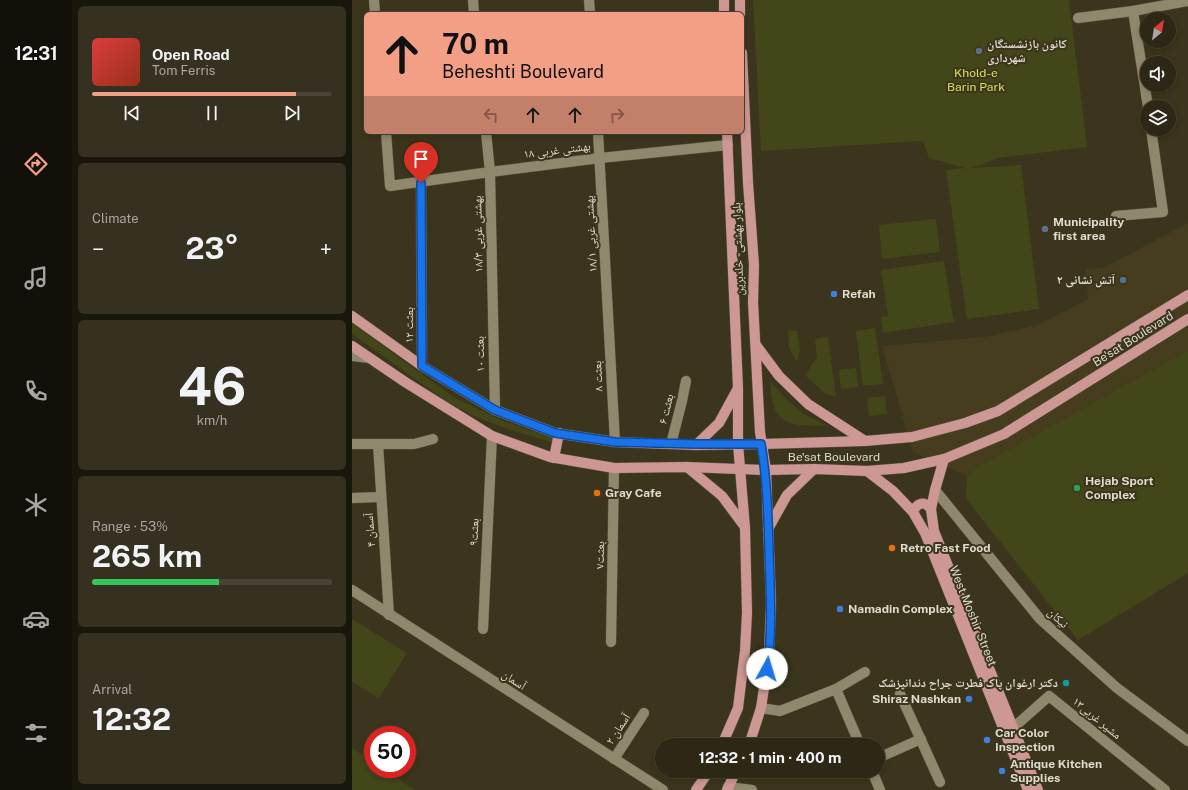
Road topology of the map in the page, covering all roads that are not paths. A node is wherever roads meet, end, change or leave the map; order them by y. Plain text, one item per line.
1 (374, 0) edge
2 (472, 0) edge
3 (589, 0) edge
4 (724, 0) edge
5 (740, 0) edge
6 (1188, 1) edge
7 (1133, 11) junction
8 (375, 12) edge
9 (474, 12) edge
10 (590, 12) edge
11 (724, 12) edge
12 (740, 12) edge
13 (1078, 18) dead end
14 (744, 88) edge
15 (1147, 100) edge
16 (386, 134) edge
17 (486, 134) edge
18 (598, 134) edge
19 (727, 134) edge
20 (1152, 136) edge
21 (728, 145) junction
22 (600, 158) junction
23 (490, 172) junction
24 (421, 183) junction
25 (1116, 216) dead end
26 (1188, 295) edge
27 (492, 296) joint
28 (753, 302) junction
29 (734, 303) junction
30 (608, 308) joint
31 (352, 316) edge
32 (1188, 320) edge
33 (756, 345) junction
34 (352, 346) edge
35 (352, 356) edge
36 (369, 358) junction
37 (422, 366) junction
38 (686, 380) dead end
39 (738, 388) junction
40 (495, 410) junction
41 (560, 433) junction
42 (492, 436) junction
43 (433, 439) dead end
44 (865, 441) junction
45 (615, 442) junction
46 (352, 444) edge
47 (378, 444) junction
48 (671, 444) junction
49 (696, 444) junction
50 (738, 444) junction
51 (761, 444) junction
52 (554, 458) junction
53 (944, 459) junction
54 (687, 467) junction
55 (614, 468) junction
56 (814, 469) junction
57 (740, 470) junction
58 (766, 470) junction
59 (867, 471) junction
60 (935, 490) junction
61 (381, 497) junction
62 (352, 498) edge
63 (931, 509) junction
64 (913, 512) junction
65 (745, 528) junction
66 (768, 530) junction
67 (352, 590) edge
68 (389, 615) junction
69 (483, 629) dead end
70 (611, 642) dead end
71 (865, 672) dead end
72 (836, 689) junction
73 (900, 694) dead end
74 (761, 708) junction
75 (644, 713) dead end
76 (1013, 728) junction
77 (725, 738) edge
78 (751, 738) edge
79 (857, 738) edge
80 (921, 738) junction
81 (1188, 741) edge
82 (885, 755) edge
83 (614, 759) junction
84 (704, 778) edge
85 (732, 778) edge
86 (875, 778) edge
87 (940, 782) dead end
88 (727, 789) edge
89 (663, 790) edge
90 (696, 790) edge
91 (752, 790) edge
92 (880, 790) edge
93 (1028, 790) edge
94 (1038, 790) edge
95 (1165, 790) edge

1 - 8 street
2 - 9 street
3 - 10 street
4 - 11 main road
5 - 12 main road
6 - 7 street
7 - 13 street
7 - 15 street
14 - 28 main road, بلوار بهشتی - خلدبرین
16 - 24 street, بهشتی غربی ۱۸
17 - 23 street, بهشتی غربی ۱۸/۳
18 - 22 street, بهشتی غربی ۱۸/۱
19 - 21 main road, بلوار بهشتی - خلدبرین
20 - 25 street
21 - 22 street, بهشتی غربی ۱۸
21 - 29 main road, بلوار بهشتی - خلدبرین
22 - 23 street, بهشتی غربی ۱۸
22 - 30 street, بهشتی غربی ۱۸/۱
23 - 24 street, بهشتی غربی ۱۸
23 - 27 street, بهشتی غربی ۱۸/۳
24 - 37 street, ۱۲ بعثت
26 - 44 main road, Be'sat Boulevard
27 - 40 street, ۱۰ بعثت
28 - 29 main road
28 - 33 main road, بلوار بهشتی - خلدبرین
29 - 39 main road, بلوار بهشتی - خلدبرین
30 - 45 street, ۸ بعثت
31 - 37 main road, Be'sat Boulevard
32 - 53 main road, Be'sat Boulevard
33 - 44 main road
33 - 51 main road, بلوار بهشتی - خلدبرین
34 - 36 main road, Be'sat Boulevard
35 - 36 street
36 - 42 main road, Be'sat Boulevard
37 - 40 main road, Be'sat Boulevard
38 - 48 street, ۶ بعثت
39 - 49 main road
39 - 50 main road, بلوار بهشتی - خلدبرین
40 - 41 main road, Be'sat Boulevard
41 - 45 main road, Be'sat Boulevard
41 - 52 main road
42 - 52 main road, Be'sat Boulevard
42 - 69 street, بعثت۹
43 - 47 street
44 - 51 main road, Be'sat Boulevard
45 - 48 main road, Be'sat Boulevard
46 - 47 street
47 - 61 street, ۴ آسمان
48 - 49 main road, Be'sat Boulevard
49 - 50 main road, Be'sat Boulevard
50 - 51 main road, Be'sat Boulevard
50 - 57 main road, بلوار بهشتی - خلدبرین
51 - 58 main road, بلوار بهشتی - خلدبرین
52 - 55 main road, Be'sat Boulevard
53 - 59 main road, Be'sat Boulevard
53 - 60 main road, West Moshir Street
54 - 55 main road, Be'sat Boulevard
54 - 57 main road, Be'sat Boulevard
54 - 65 main road
55 - 70 street, بعثت۷
56 - 58 main road, Be'sat Boulevard
56 - 59 main road, Be'sat Boulevard
56 - 66 main road
57 - 58 main road, Be'sat Boulevard
57 - 65 main road, بلوار بهشتی - خلدبرین
58 - 66 main road, بلوار بهشتی - خلدبرین
59 - 64 main road, West Moshir Street
60 - 63 main road, West Moshir Street
60 - 81 street, نیکان
61 - 62 street
61 - 68 street, ۴ آسمان
63 - 64 main road
63 - 76 main road, West Moshir Street
64 - 93 main road, West Moshir Street
65 - 77 main road, بلوار بهشتی - خلدبرین
66 - 74 main road, بلوار بهشتی - خلدبرین
67 - 68 street, آسمان
68 - 83 street, آسمان
71 - 72 street
72 - 74 street
72 - 79 street
73 - 80 street
74 - 78 main road, بلوار بهشتی - خلدبرین
75 - 83 street, ۲ آسمان
76 - 94 main road, West Moshir Street
76 - 95 street, مشیر غربی۱۳
80 - 82 street
80 - 87 street
83 - 89 street, آسمان
84 - 90 main road
85 - 88 main road
86 - 92 street
88 - 91 street

